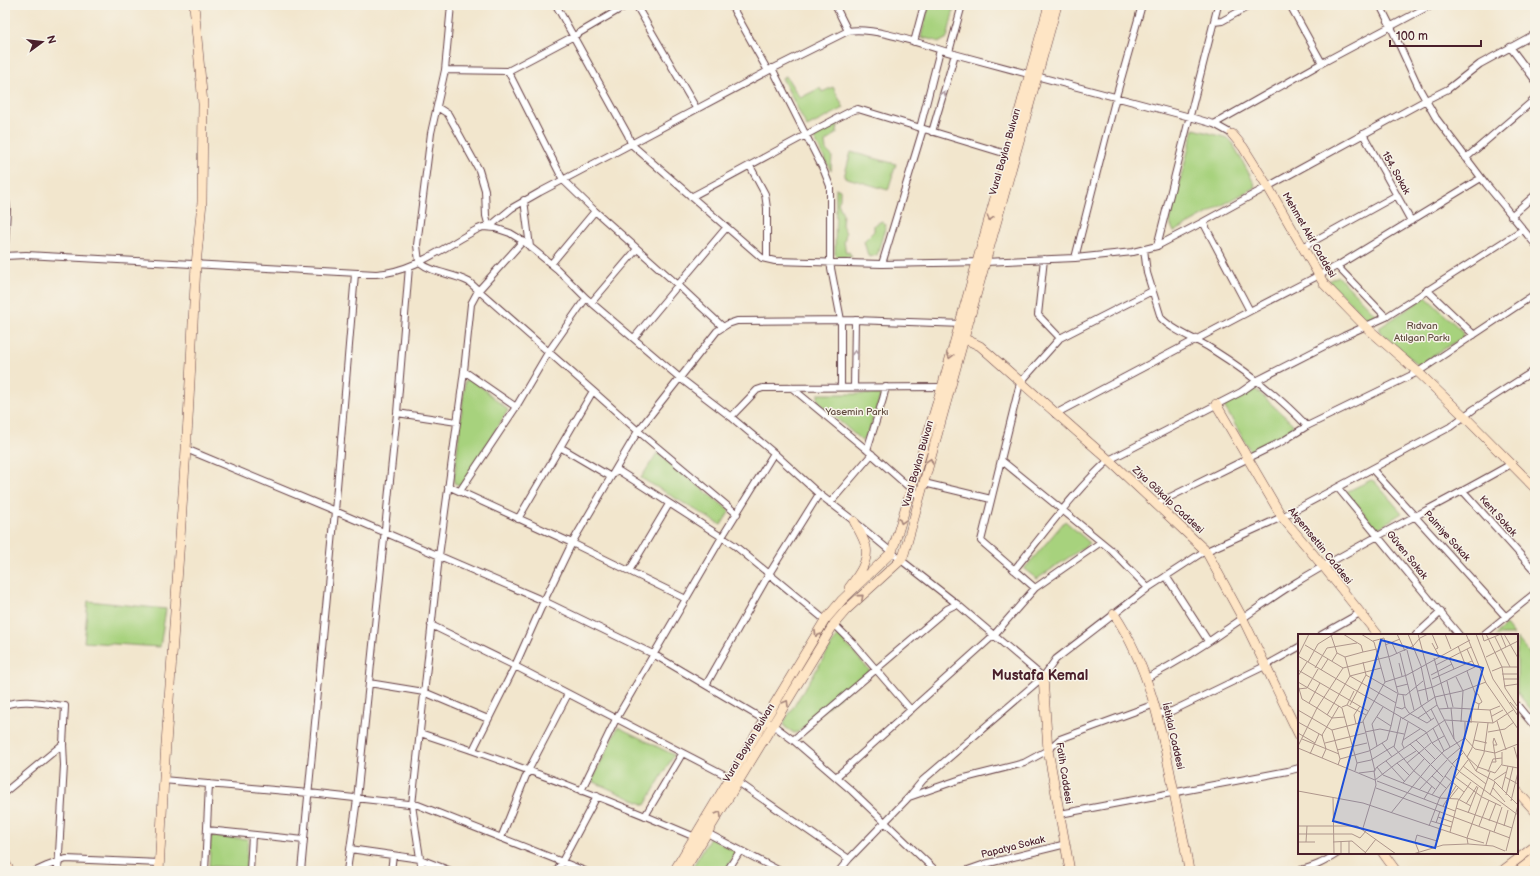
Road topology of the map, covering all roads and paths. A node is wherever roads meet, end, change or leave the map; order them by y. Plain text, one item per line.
1 (194, 5) edge
2 (451, 5) edge
3 (556, 5) edge
4 (627, 5) edge
5 (636, 5) edge
6 (731, 5) edge
7 (835, 5) edge
8 (924, 5) edge
9 (962, 5) edge
10 (1049, 5) edge
11 (1057, 5) edge
12 (1142, 5) edge
13 (1218, 5) edge
14 (1251, 5) edge
15 (1290, 5) edge
16 (1380, 5) edge
17 (1431, 5) edge
18 (1214, 22) junction
19 (1391, 26) junction
20 (848, 31) junction
21 (1535, 34) edge
22 (574, 36) junction
23 (914, 42) junction
24 (1510, 47) junction
25 (940, 50) junction
26 (952, 53) junction
27 (1322, 63) junction
28 (770, 69) junction
29 (445, 70) junction
30 (508, 70) junction
31 (1034, 75) junction
32 (1535, 80) edge
33 (1116, 97) junction
34 (1535, 99) edge
35 (1426, 100) junction
36 (437, 107) junction
37 (696, 108) junction
38 (1190, 117) junction
39 (1214, 124) junction
40 (921, 128) junction
41 (932, 132) junction
42 (806, 134) junction
43 (1232, 134) joint
44 (1363, 134) junction
45 (631, 144) junction
46 (1011, 155) junction
47 (1466, 158) junction
48 (750, 166) junction
49 (1481, 178) junction
50 (563, 180) junction
51 (1268, 187) junction
52 (5, 192) edge
53 (1397, 195) junction
54 (1535, 195) edge
55 (691, 197) junction
56 (524, 200) junction
57 (595, 211) junction
58 (1511, 216) junction
59 (1411, 221) junction
60 (1202, 222) junction
61 (489, 227) junction
62 (726, 228) junction
63 (1522, 230) junction
64 (523, 241) junction
65 (1535, 244) edge
66 (5, 245) edge
67 (1158, 246) junction
68 (530, 247) junction
69 (1303, 247) junction
70 (637, 249) junction
71 (1144, 249) junction
72 (5, 256) edge
73 (1075, 258) junction
74 (767, 259) junction
75 (1044, 259) junction
76 (419, 262) junction
77 (981, 262) junction
78 (830, 263) junction
79 (551, 264) junction
80 (882, 264) junction
81 (196, 265) junction
82 (1337, 266) junction
83 (409, 267) junction
84 (356, 274) junction
85 (1318, 276) junction
86 (678, 285) junction
87 (1427, 290) junction
88 (478, 291) junction
89 (1152, 291) junction
90 (1535, 294) edge
91 (586, 298) junction
92 (591, 303) junction
93 (1250, 311) junction
94 (1386, 317) junction
95 (841, 320) junction
96 (855, 320) junction
97 (964, 324) junction
98 (724, 327) junction
99 (1366, 327) junction
100 (1474, 335) junction
101 (960, 336) junction
102 (634, 338) junction
103 (1060, 338) junction
104 (1197, 340) junction
105 (549, 351) junction
106 (1535, 370) edge
107 (464, 371) junction
108 (1418, 372) junction
109 (680, 378) junction
110 (1258, 380) junction
111 (1020, 383) junction
112 (841, 387) junction
113 (854, 387) junction
114 (886, 387) junction
115 (946, 387) junction
116 (792, 388) junction
117 (593, 391) junction
118 (1216, 404) junction
119 (516, 407) junction
120 (397, 413) junction
121 (1055, 414) junction
122 (1465, 417) junction
123 (731, 418) junction
124 (457, 422) junction
125 (1307, 426) junction
126 (638, 431) junction
127 (560, 447) junction
128 (186, 449) junction
129 (870, 452) junction
130 (774, 453) junction
131 (1248, 459) junction
132 (1001, 460) junction
133 (1109, 460) junction
134 (1511, 464) junction
135 (616, 469) junction
136 (1372, 469) junction
137 (611, 476) junction
138 (924, 483) junction
139 (448, 486) junction
140 (1338, 488) junction
141 (1535, 488) edge
142 (911, 489) junction
143 (460, 491) junction
144 (1463, 491) junction
145 (819, 494) junction
146 (920, 497) junction
147 (992, 499) junction
148 (830, 503) junction
149 (669, 504) junction
150 (1156, 504) junction
151 (1063, 510) junction
152 (335, 511) junction
153 (737, 514) junction
154 (1416, 516) junction
155 (1282, 518) junction
156 (518, 519) junction
157 (854, 521) junction
158 (385, 533) junction
159 (1378, 536) junction
160 (722, 537) junction
161 (1101, 542) junction
162 (572, 543) junction
163 (1206, 551) junction
164 (892, 552) junction
165 (439, 556) junction
166 (901, 560) junction
167 (1323, 566) junction
168 (1014, 570) junction
169 (629, 571) junction
170 (1535, 571) edge
171 (769, 574) junction
172 (1166, 576) junction
173 (1035, 588) junction
174 (1148, 588) junction
175 (1535, 593) edge
176 (686, 599) junction
177 (842, 600) junction
178 (544, 601) junction
179 (957, 604) junction
180 (1360, 612) junction
181 (1441, 612) junction
182 (1114, 614) junction
183 (1506, 617) junction
184 (1243, 619) junction
185 (830, 622) junction
186 (431, 625) junction
187 (1323, 634) edge
188 (1377, 634) edge
189 (1417, 634) edge
190 (1458, 634) edge
191 (1484, 634) edge
192 (994, 635) junction
193 (1208, 641) junction
194 (1298, 648) edge
195 (653, 654) junction
196 (515, 666) junction
197 (1265, 666) junction
198 (876, 670) junction
199 (1043, 677) junction
200 (1146, 678) junction
201 (369, 683) junction
202 (706, 685) junction
203 (424, 692) junction
204 (568, 694) junction
205 (1154, 704) junction
206 (5, 705) edge
207 (1518, 706) edge
208 (911, 710) junction
209 (1158, 714) junction
210 (488, 719) junction
211 (616, 720) junction
212 (769, 723) junction
213 (1534, 724) edge
214 (420, 733) junction
215 (1298, 733) edge
216 (793, 740) junction
217 (63, 744) junction
218 (473, 750) junction
219 (1048, 750) junction
220 (682, 754) junction
221 (1298, 768) edge
222 (528, 771) junction
223 (836, 777) junction
224 (163, 780) junction
225 (735, 780) junction
226 (209, 784) junction
227 (581, 791) junction
228 (5, 792) edge
229 (1174, 792) junction
230 (1518, 792) edge
231 (309, 793) junction
232 (597, 796) junction
233 (909, 797) junction
234 (356, 799) junction
235 (412, 805) junction
236 (1533, 805) edge
237 (1060, 814) junction
238 (645, 816) junction
239 (884, 822) junction
240 (207, 830) junction
241 (707, 833) junction
242 (252, 835) junction
243 (695, 837) junction
244 (501, 838) junction
245 (304, 840) junction
246 (1066, 844) junction
247 (1535, 846) edge
248 (350, 849) junction
249 (740, 851) junction
250 (1337, 854) edge
251 (1384, 854) edge
252 (393, 855) junction
253 (1535, 858) edge
254 (420, 859) junction
255 (849, 859) junction
256 (58, 862) junction
257 (561, 862) junction
258 (5, 863) edge
259 (159, 867) edge
260 (1318, 868) edge
261 (10, 871) edge
262 (36, 871) edge
263 (58, 871) edge
264 (205, 871) edge
265 (250, 871) edge
266 (301, 871) edge
267 (347, 871) edge
268 (391, 871) edge
269 (422, 871) edge
270 (451, 871) edge
271 (557, 871) edge
272 (585, 871) edge
273 (674, 871) edge
274 (684, 871) edge
275 (728, 871) edge
276 (780, 871) edge
277 (839, 871) edge
278 (936, 871) edge
279 (965, 871) edge
280 (1070, 871) edge
281 (1189, 871) edge
282 (1297, 871) edge
283 (1396, 871) edge
284 (1502, 871) edge
285 (1518, 871) edge

1 - 81 street
2 - 29 street
3 - 22 street
4 - 22 street
5 - 37 street
6 - 28 street
7 - 20 street
8 - 23 street
9 - 26 street
10 - 31 street, Vural Baylan Bulvarı
11 - 31 street, Vural Baylan Bulvarı
12 - 33 street
13 - 18 street
14 - 18 street
15 - 27 street
16 - 19 street
17 - 19 street
18 - 38 street
19 - 27 street
19 - 35 street
20 - 23 street
20 - 28 street
21 - 24 street
22 - 30 street
22 - 45 street
23 - 25 street
24 - 32 street
24 - 35 street
25 - 26 street
25 - 40 street
26 - 31 street
41 -> 26 street
27 - 39 street
28 - 37 street
28 - 42 street
29 - 30 street
29 - 36 street
30 - 50 street
31 - 33 street
31 - 46 street, Vural Baylan Bulvarı
33 - 38 street
33 - 73 street
34 - 47 street
35 - 44 street
35 - 47 street
36 - 61 street
36 - 76 street
37 - 45 street
38 - 39 street
38 - 67 street
39 - 43 street
40 - 41 street
40 - 42 street
40 - 80 street
41 - 46 street
42 - 48 street
42 - 78 street
43 - 51 street, Mehmet Akif Caddesi
44 - 51 street
44 - 53 street, 154. Sokak
45 - 50 street
45 - 55 street
46 - 77 street, Vural Baylan Bulvarı
47 - 49 street
48 - 55 street
48 - 74 street
49 - 58 street
49 - 59 street
50 - 56 street
50 - 57 street
51 - 60 street
51 - 69 street, Mehmet Akif Caddesi
52 - 66 street
53 - 59 street, 154. Sokak
53 - 69 street
54 - 58 street
55 - 62 street
56 - 61 street
56 - 68 street
57 - 70 street
57 - 79 street
58 - 63 street
59 - 82 street
60 - 67 street
60 - 93 street
61 - 64 street
61 - 76 street
62 - 74 street
62 - 86 street
63 - 65 street
63 - 87 street
64 - 68 street
64 - 88 street
67 - 71 street
68 - 79 street
69 - 85 street, Mehmet Akif Caddesi
70 - 86 street
70 - 92 street
71 - 73 street
71 - 89 street
72 - 81 street
73 - 75 street
74 - 78 street
75 - 77 street
75 - 103 street
76 - 83 street
76 - 88 street
77 - 80 street
77 - 97 street, Vural Baylan Bulvarı
78 - 80 street
78 - 95 street
79 - 91 street
81 - 84 street
81 - 128 street
82 - 85 street
82 - 94 street
83 - 84 street
83 - 120 street
84 - 152 street
85 - 93 street
85 - 99 street, Mehmet Akif Caddesi
86 - 98 street
86 - 102 street
87 - 94 street
87 - 100 street
88 - 105 street
88 - 107 street
89 - 103 street
89 - 104 street
90 - 100 street
91 - 92 street
91 - 105 street
92 - 102 street
93 - 104 street
94 - 99 street
95 - 96 street
95 - 98 street
95 - 112 street
96 - 97 street
113 -> 96 street
97 - 101 street, Vural Baylan Bulvarı
98 - 109 street
99 - 108 street, Mehmet Akif Caddesi
99 - 110 street
100 - 108 street
101 - 111 street, Ziya Gökalp Caddesi
101 - 115 street, Vural Baylan Bulvarı
102 - 109 street
103 - 111 street
104 - 110 street
104 - 121 street
105 - 117 street
105 - 119 street
106 - 122 street
107 - 119 street
107 - 124 street
108 - 122 street, Mehmet Akif Caddesi
108 - 125 street
109 - 123 street
109 - 126 street
110 - 118 street
110 - 125 street
111 - 121 street, Ziya Gökalp Caddesi
111 - 132 street
112 - 113 street
112 - 116 street
113 - 114 street
114 - 115 street
114 - 129 street
138 -> 115 street, Vural Baylan Bulvarı
115 - 142 street, Vural Baylan Bulvarı
116 - 123 street
116 - 129 street
117 - 126 street
117 - 127 street
118 - 131 street, Akşemsettin Caddesi
118 - 133 street
119 - 143 street
120 - 124 street
120 - 158 street
121 - 133 street, Ziya Gökalp Caddesi
122 - 134 street, Mehmet Akif Caddesi
122 - 136 street
123 - 130 street
124 - 139 street
125 - 131 street
126 - 135 street
126 - 153 street
127 - 137 street
127 - 156 street
128 - 152 street
128 - 224 street
129 - 142 street
129 - 148 street
130 - 145 street
130 - 153 street
131 - 150 street
131 - 155 street, Akşemsettin Caddesi
132 - 147 street
132 - 151 street
133 - 150 street, Ziya Gökalp Caddesi
133 - 151 street
134 - 141 street, Mehmet Akif Caddesi
134 - 144 street
135 - 137 street
135 - 149 street
136 - 140 street
136 - 154 street, Palmiye Sokak
137 - 162 street
138 - 146 street, Vural Baylan Bulvarı
138 - 147 street
139 - 143 street
139 - 165 street
140 - 155 street
140 - 159 street, Güven Sokak
142 - 146 street
142 -> 164 street, Vural Baylan Bulvarı
143 - 156 street
144 - 154 street
144 - 170 street, Kent Sokak
145 - 148 street
145 - 171 street
146 - 166 street, Vural Baylan Bulvarı
147 - 168 street
148 - 157 street
149 - 160 street
149 - 169 street
150 - 163 street, Ziya Gökalp Caddesi
151 - 161 street
151 - 168 street
152 - 158 street
152 - 231 street
153 - 160 street
154 - 159 street
154 - 183 street, Palmiye Sokak
155 - 163 street
155 - 167 street, Akşemsettin Caddesi
156 - 162 street
157 - 164 street
157 - 177 street
158 - 165 street
158 - 201 street
159 - 167 street
159 - 181 street, Güven Sokak
160 - 171 street
160 - 176 street
161 - 173 street
161 - 174 street
162 - 169 street
162 - 178 street
163 - 172 street
163 - 184 street, Ziya Gökalp Caddesi
164 - 166 street
164 - 177 street, Vural Baylan Bulvarı
165 - 178 street
165 - 186 street
166 - 179 street
185 -> 166 street, Vural Baylan Bulvarı
167 - 180 street, Akşemsettin Caddesi
167 - 184 street
168 - 173 street
169 - 176 street
171 - 185 street
171 - 202 street
172 - 174 street
172 - 193 street
173 - 192 street
174 - 182 street
175 - 183 street
176 - 195 street
177 - 185 street, Vural Baylan Bulvarı
178 - 195 street
178 - 196 street
179 - 192 street
179 - 198 street
180 - 187 street
180 - 188 street, Akşemsettin Caddesi
181 - 189 street
181 - 190 street, Güven Sokak
182 - 199 street
182 - 200 street, İstiklal Caddesi
183 - 191 street
184 - 193 street
184 - 197 street, Ziya Gökalp Caddesi
185 - 198 street
185 - 212 street, Vural Baylan Bulvarı
186 - 196 street
186 - 203 street
192 - 199 street
192 - 208 street
193 - 200 street
194 - 197 street
195 - 202 street
195 - 211 street
196 - 204 street
196 - 210 street
197 - 209 street
197 - 215 street, Ziya Gökalp Caddesi
198 - 208 street
198 - 216 street
199 - 219 street, Fatih Caddesi
199 - 233 street
200 - 205 street, İstiklal Caddesi
201 - 203 street
201 - 234 street
202 - 212 street
203 - 210 street
203 - 214 street
204 - 211 street
204 - 222 street
205 - 209 street, İstiklal Caddesi
205 - 219 street
206 - 217 street
207 - 213 street
208 - 223 street
209 - 229 street, İstiklal Caddesi
210 - 218 street
211 - 220 street
211 - 227 street
212 - 216 street
212 - 225 street, Vural Baylan Bulvarı
214 - 218 street
214 - 235 street
216 - 223 street
217 - 228 street
217 - 256 street
218 - 222 street
219 - 233 street
219 - 237 street, Fatih Caddesi
220 - 225 street
220 - 238 street
221 - 229 street
222 - 227 street
222 - 244 street
223 - 239 street
224 - 226 street
224 - 259 street
241 -> 225 street, Vural Baylan Bulvarı
225 - 243 street, Vural Baylan Bulvarı
225 - 255 street
226 - 231 street
226 - 240 street
227 - 232 street
229 - 237 street
229 - 281 street, İstiklal Caddesi
230 - 236 street
231 - 234 street
231 - 245 street
232 - 238 street
232 - 257 street
233 - 239 street
234 - 235 street
234 - 248 street
235 - 244 street
235 - 254 street
237 - 246 street, Fatih Caddesi
238 - 243 street
239 - 255 street
239 - 278 street
240 - 242 street
240 - 264 street
241 - 249 street
241 - 274 street, Vural Baylan Bulvarı
242 - 245 street
242 - 265 street
243 - 273 street, Vural Baylan Bulvarı
244 - 257 street
245 - 266 street
246 - 279 street, Papatya Sokak
246 - 280 street, Fatih Caddesi
247 - 284 street
248 - 252 street
248 - 267 street
249 - 275 street
249 - 276 street
250 - 260 street
251 - 283 street
252 - 254 street
252 - 268 street
253 - 285 street
254 - 269 street
254 - 270 street
255 - 277 street
256 - 259 street
256 - 262 street
256 - 263 street
257 - 271 street
257 - 272 street
258 - 261 street
260 - 282 street

